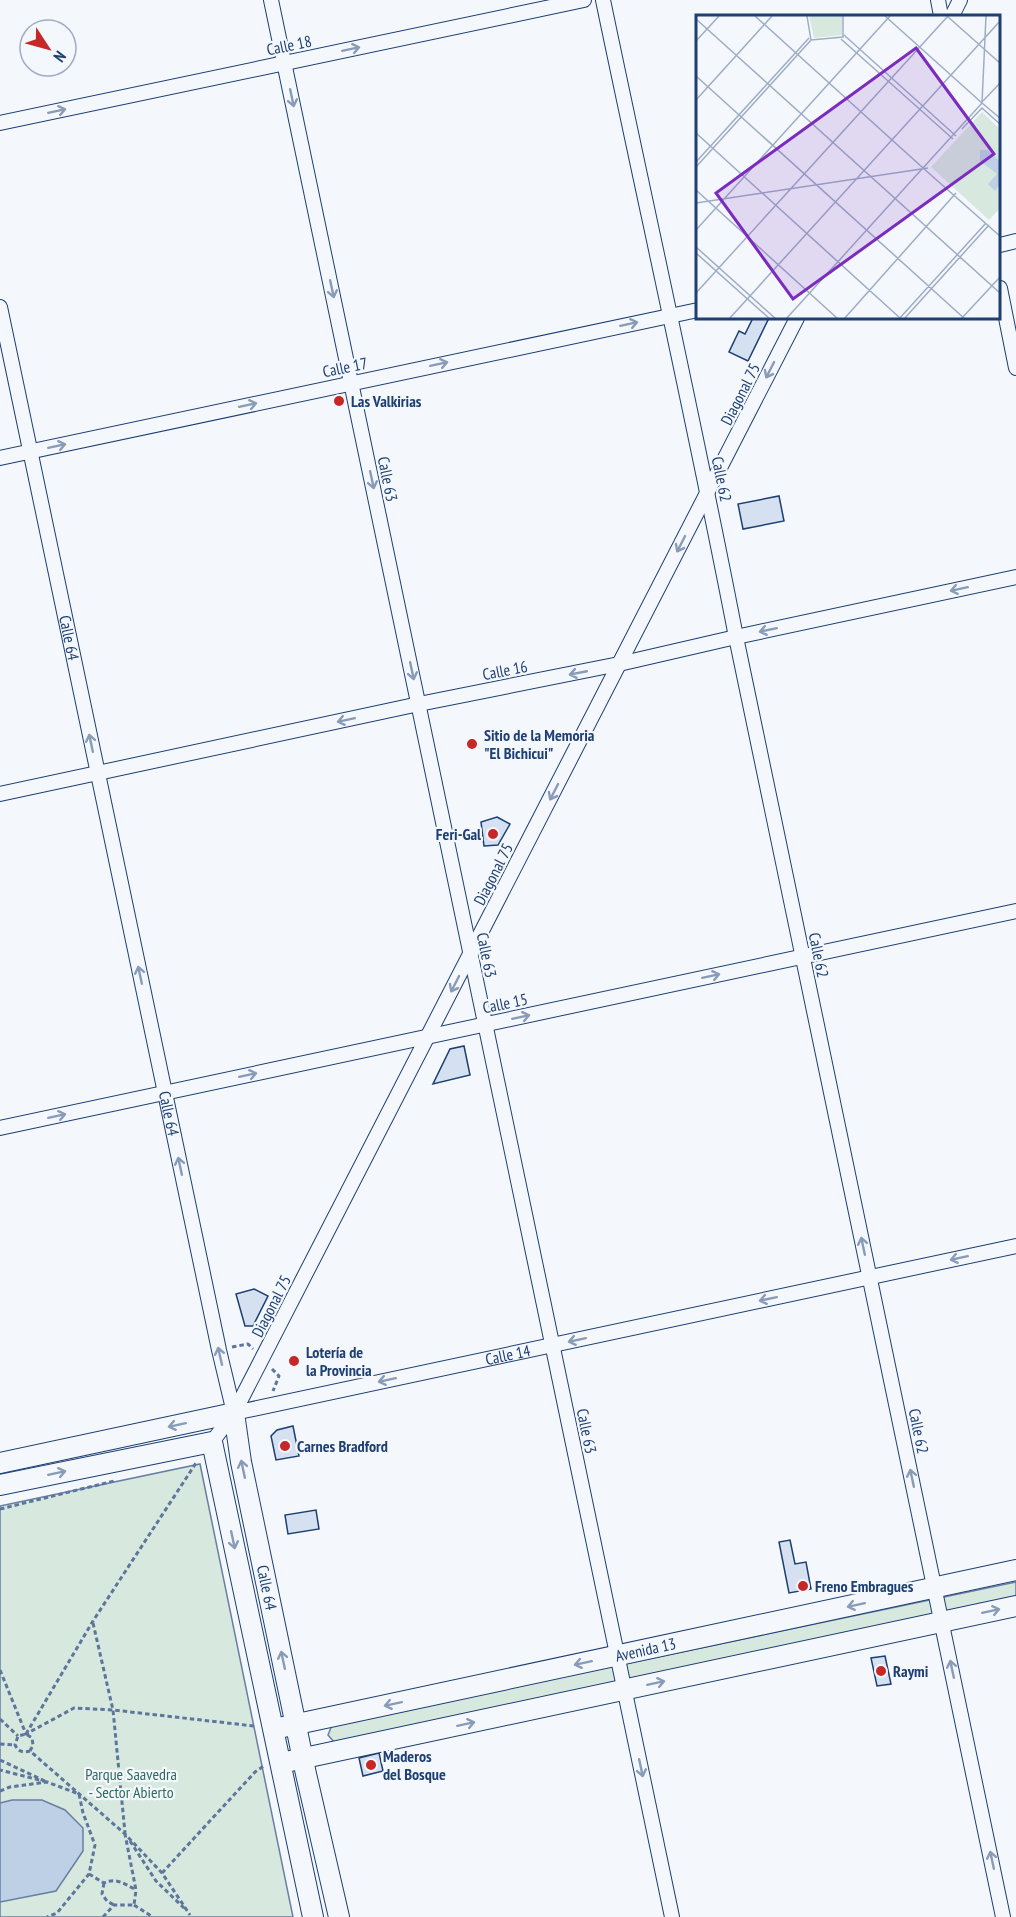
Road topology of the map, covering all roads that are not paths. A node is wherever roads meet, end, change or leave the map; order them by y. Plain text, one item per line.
1 (272, 0) edge
2 (584, 0) edge
3 (603, 0) edge
4 (938, 0) edge
5 (960, 0) edge
6 (941, 15) edge
7 (952, 15) edge
8 (285, 63) junction
9 (0, 123) edge
10 (1016, 241) edge
11 (1001, 244) edge
12 (1001, 297) edge
13 (0, 307) edge
14 (696, 310) edge
15 (669, 315) junction
16 (796, 320) edge
17 (1016, 368) edge
18 (351, 383) junction
19 (30, 452) junction
20 (0, 458) edge
21 (708, 491) junction
22 (1016, 577) edge
23 (736, 636) junction
24 (619, 664) junction
25 (419, 704) junction
26 (98, 773) junction
27 (0, 794) edge
28 (1016, 911) edge
29 (470, 955) junction
30 (803, 956) junction
31 (486, 1024) junction
32 (427, 1038) junction
33 (164, 1093) junction
34 (0, 1128) edge
35 (1016, 1246) edge
36 (870, 1277) junction
37 (552, 1345) junction
38 (234, 1413) junction
39 (212, 1442) junction
40 (0, 1463) edge
41 (0, 1485) edge
42 (1016, 1570) edge
43 (935, 1588) junction
44 (1016, 1606) edge
45 (942, 1622) junction
46 (617, 1656) junction
47 (624, 1690) junction
48 (296, 1724) junction
49 (266, 1727) junction
50 (303, 1758) junction
51 (274, 1764) junction
52 (313, 1917) edge
53 (339, 1917) edge
54 (672, 1917) edge
55 (1004, 1917) edge

1 - 8 street, Calle 63
8 -> 2 street, Calle 18
3 - 15 street, Calle 62
4 - 6 street
5 - 7 street
9 -> 8 street, Calle 18
8 -> 18 street, Calle 63
10 - 11 street
12 - 17 street
13 - 19 street, Calle 64
14 - 15 street, Calle 17
18 -> 15 street, Calle 17
15 - 21 street, Calle 62
16 -> 21 street, Diagonal 75
19 -> 18 street, Calle 17
18 -> 25 street, Calle 63
19 - 20 street, Calle 17
26 -> 19 street, Calle 64
21 - 23 street, Calle 62
21 -> 24 street, Diagonal 75
22 -> 23 street, Calle 16
23 - 24 street, Calle 16
23 - 30 street, Calle 62
24 -> 25 street, Calle 16
24 -> 29 street, Diagonal 75
25 -> 26 street, Calle 16
25 - 29 street, Calle 63
26 - 27 street, Calle 16
33 -> 26 street, Calle 64
28 - 30 street, Calle 15
29 - 31 street, Calle 63
29 -> 32 street, Diagonal 75
31 -> 30 street, Calle 15
36 -> 30 street, Calle 62
31 - 32 street, Calle 15
31 - 37 street, Calle 63
33 -> 32 street, Calle 15
32 - 38 street, Diagonal 75
34 -> 33 street, Calle 15
38 -> 33 street, Calle 64
35 -> 36 street, Calle 14
36 -> 37 street, Calle 14
43 -> 36 street, Calle 62
37 -> 38 street, Calle 14
37 - 46 street, Calle 63
38 - 39 street, Diagonal 75
38 -> 40 main road, Calle 14
48 -> 38 main road, Calle 64
41 -> 39 main road
39 -> 49 main road, Calle 64
42 - 43 main road, Avenida 13
43 - 45 street, Calle 62
43 -> 46 main road, Avenida 13
45 -> 44 main road
47 -> 45 main road
55 -> 45 street, Calle 62
46 - 47 street, Calle 63
46 -> 48 main road, Avenida 13
50 -> 47 main road
47 -> 54 street, Calle 63
48 - 49 main road, Avenida 13
48 - 50 main road, Calle 64
49 - 51 main road, Calle 64
50 - 51 main road
50 - 53 main road, Calle 64
51 - 52 main road, Calle 64

